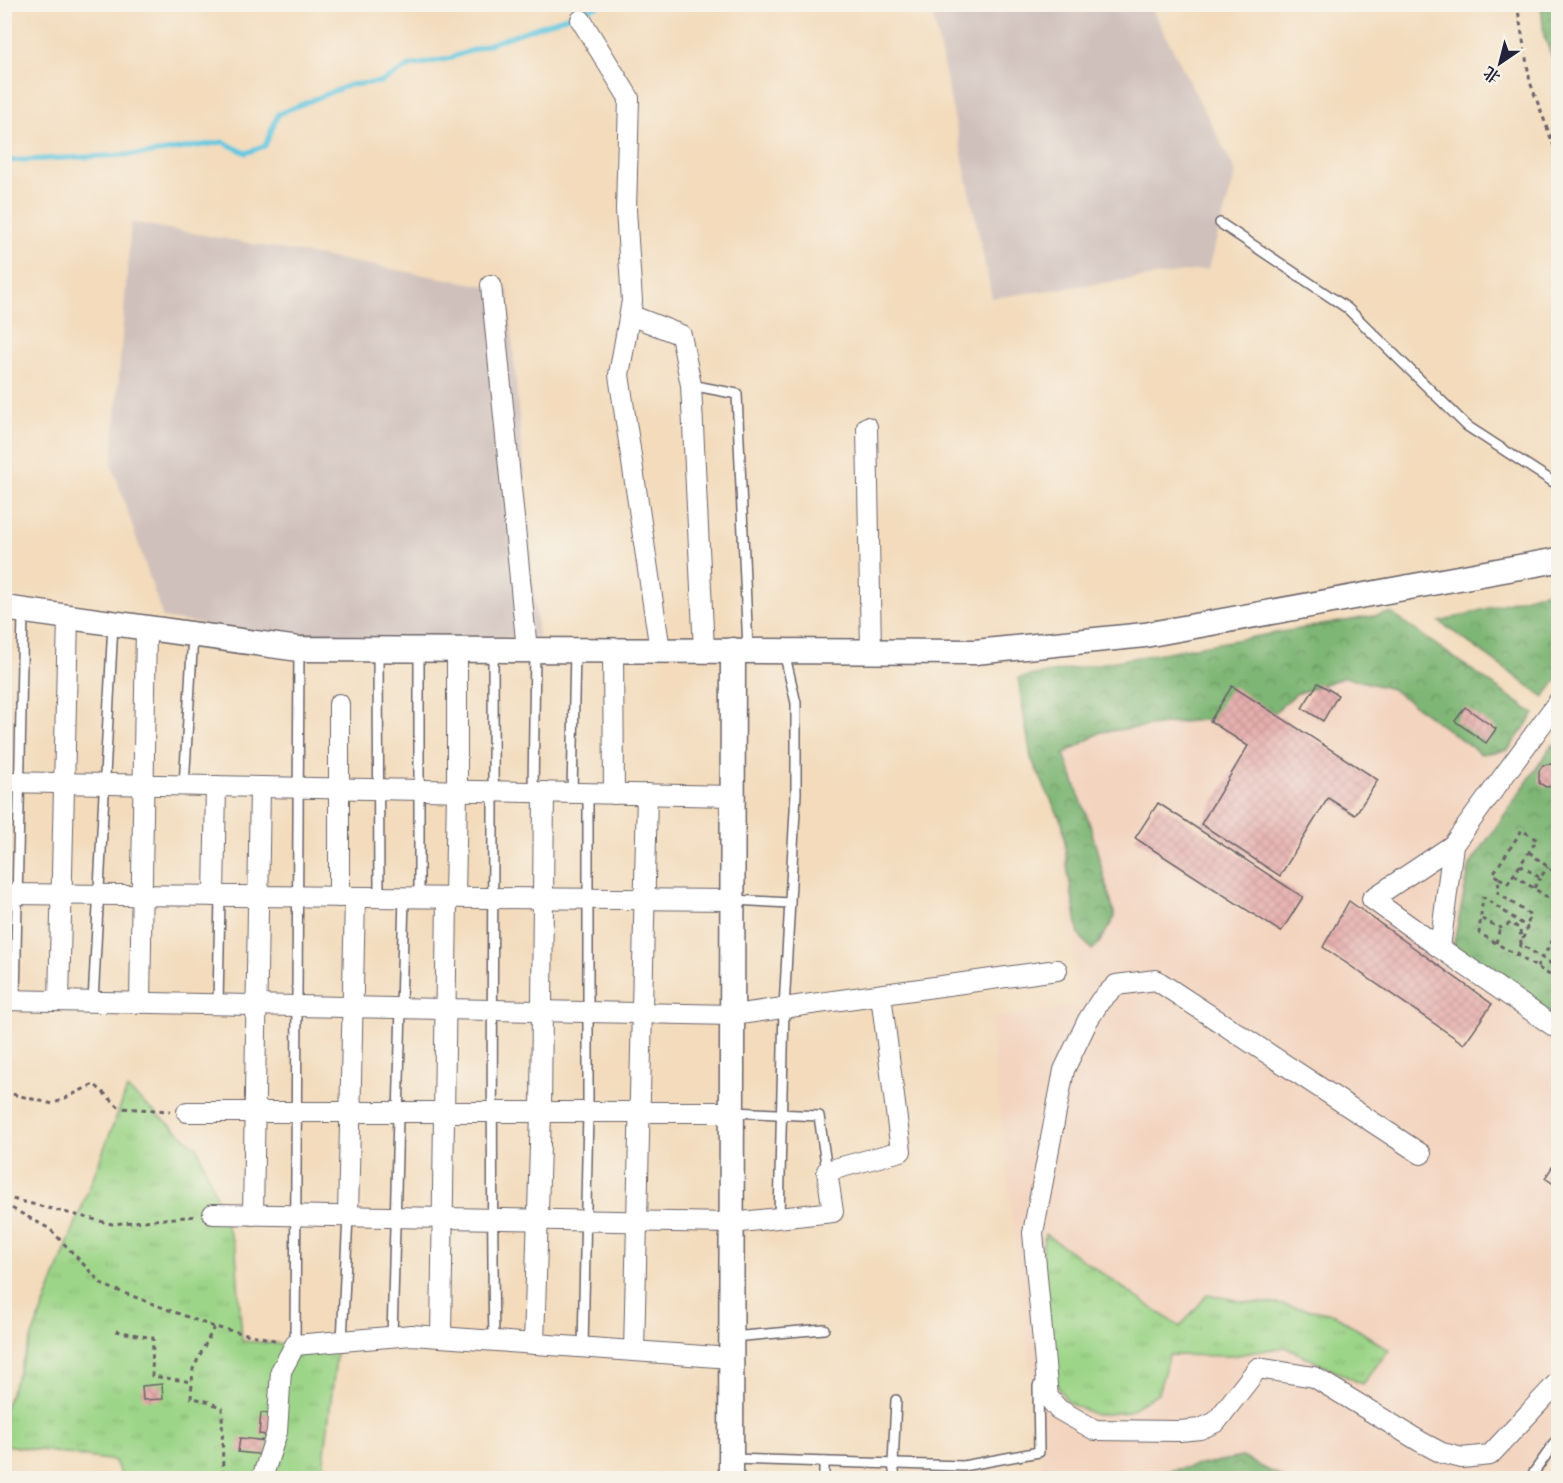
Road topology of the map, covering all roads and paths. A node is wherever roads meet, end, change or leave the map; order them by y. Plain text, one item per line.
1 (1518, 4) edge
2 (581, 20) dead end
3 (1558, 157) edge
4 (1220, 223) dead end
5 (491, 285) dead end
6 (630, 315) junction
7 (691, 385) junction
8 (867, 427) dead end
9 (1558, 486) edge
10 (1558, 560) edge
11 (14, 610) edge
12 (68, 617) junction
13 (113, 624) junction
14 (147, 628) junction
15 (193, 635) junction
16 (299, 649) junction
17 (378, 650) junction
18 (419, 650) junction
19 (457, 650) junction
20 (493, 650) junction
21 (531, 650) junction
22 (575, 650) junction
23 (612, 650) junction
24 (660, 650) junction
25 (704, 650) junction
26 (741, 650) junction
27 (783, 651) junction
28 (871, 651) junction
29 (1558, 702) edge
30 (339, 704) dead end
31 (13, 783) edge
32 (64, 784) junction
33 (104, 784) junction
34 (144, 785) junction
35 (184, 786) junction
36 (216, 786) junction
37 (260, 787) junction
38 (298, 788) junction
39 (340, 789) junction
40 (378, 789) junction
41 (419, 790) junction
42 (457, 791) junction
43 (494, 791) junction
44 (538, 792) junction
45 (580, 793) junction
46 (614, 794) junction
47 (647, 794) junction
48 (734, 796) junction
49 (1453, 845) junction
50 (1529, 852) junction
51 (1520, 865) junction
52 (1548, 867) junction
53 (1514, 875) junction
54 (1558, 875) edge
55 (1499, 878) junction
56 (1540, 878) junction
57 (1534, 888) junction
58 (11, 894) edge
59 (62, 895) junction
60 (99, 895) junction
61 (142, 895) junction
62 (217, 896) junction
63 (258, 896) junction
64 (298, 896) junction
65 (347, 897) junction
66 (379, 897) junction
67 (411, 897) junction
68 (451, 897) junction
69 (494, 898) junction
70 (543, 898) junction
71 (588, 899) junction
72 (645, 899) junction
73 (734, 900) junction
74 (1558, 902) edge
75 (790, 903) junction
76 (1482, 919) junction
77 (1516, 920) junction
78 (1511, 923) junction
79 (1527, 927) junction
80 (1500, 928) junction
81 (1558, 938) edge
82 (1496, 943) junction
83 (1521, 944) junction
84 (1440, 948) junction
85 (1517, 956) junction
86 (1542, 958) junction
87 (1558, 962) edge
88 (1537, 967) junction
89 (1556, 967) junction
90 (1057, 970) dead end
91 (1552, 976) junction
92 (1558, 980) edge
93 (881, 995) junction
94 (10, 1000) edge
95 (59, 1001) junction
96 (93, 1002) junction
97 (140, 1003) junction
98 (218, 1004) junction
99 (256, 1005) junction
100 (297, 1006) junction
101 (351, 1007) junction
102 (401, 1008) junction
103 (784, 1008) junction
104 (447, 1009) junction
105 (491, 1010) junction
106 (542, 1011) junction
107 (588, 1012) junction
108 (642, 1013) junction
109 (733, 1015) junction
110 (1558, 1029) edge
111 (4, 1092) edge
112 (187, 1112) joint
113 (255, 1112) junction
114 (296, 1112) junction
115 (350, 1112) junction
116 (398, 1112) junction
117 (445, 1112) junction
118 (492, 1112) junction
119 (540, 1112) junction
120 (588, 1112) junction
121 (639, 1112) junction
122 (733, 1112) junction
123 (782, 1114) junction
124 (1421, 1154) dead end
125 (827, 1171) junction
126 (4, 1197) edge
127 (4, 1204) edge
128 (213, 1214) joint
129 (253, 1215) junction
130 (296, 1216) junction
131 (348, 1216) junction
132 (395, 1217) junction
133 (443, 1218) junction
134 (780, 1218) junction
135 (492, 1219) junction
136 (538, 1219) junction
137 (586, 1220) junction
138 (637, 1221) junction
139 (732, 1223) junction
140 (214, 1327) junction
141 (824, 1329) dead end
142 (116, 1330) dead end
143 (392, 1337) junction
144 (441, 1337) junction
145 (342, 1341) junction
146 (494, 1341) junction
147 (534, 1344) junction
148 (295, 1345) junction
149 (584, 1348) junction
150 (731, 1348) junction
151 (634, 1351) junction
152 (1038, 1364) dead end
153 (192, 1382) junction
154 (1558, 1382) edge
155 (896, 1400) dead end
156 (1558, 1438) edge
157 (824, 1461) junction
158 (893, 1464) junction
159 (731, 1468) edge
160 (223, 1479) edge
161 (262, 1479) edge
162 (824, 1479) edge
163 (895, 1479) edge
164 (1530, 1479) edge

1 - 3 path
2 - 6 street
4 - 9 lane
5 - 21 street
6 - 7 street
6 - 24 street
7 - 25 street
7 - 26 lane
8 - 28 street
10 - 28 street
11 - 12 street
11 - 31 lane
12 - 13 street
12 - 32 street
13 - 14 street
13 - 33 lane
14 - 15 street
14 - 34 street
15 - 16 street
15 - 35 lane
16 - 17 street
16 - 38 lane
17 - 18 street
17 - 40 lane
18 - 19 street
18 - 41 lane
19 - 20 street
19 - 42 street
20 - 21 street
20 - 43 lane
21 - 22 street
21 - 44 lane
22 - 23 street
22 - 45 lane
23 - 24 street
23 - 46 street
24 - 25 street
25 - 26 street
26 - 27 street
26 - 48 street
27 - 28 street
27 - 75 lane
29 - 49 street
30 - 39 street
31 - 32 street
31 - 58 lane
32 - 33 street
32 - 59 street
33 - 34 street
33 - 60 lane
34 - 35 street
34 - 61 street
35 - 36 street
36 - 37 street
36 - 62 street
37 - 38 street
37 - 63 street
38 - 39 street
38 - 64 lane
39 - 40 street
39 - 65 street
40 - 41 street
40 - 66 lane
41 - 42 street
41 - 67 lane
42 - 43 street
42 - 68 street
43 - 44 street
43 - 69 lane
44 - 45 street
44 - 70 street
45 - 46 street
45 - 71 lane
46 - 47 street
47 - 48 street
47 - 72 street
48 - 73 street
49 - 84 street
49 - 84 street
50 - 51 path
50 - 52 path
50 - 55 path
51 - 53 path
51 - 56 path
52 - 54 path
52 - 56 path
53 - 55 path
53 - 57 path
55 - 79 path
56 - 57 path
57 - 74 path
58 - 59 street
58 - 94 lane
59 - 60 street
59 - 95 street
60 - 61 street
60 - 96 lane
61 - 62 street
61 - 97 street
62 - 63 street
62 - 98 lane
63 - 64 street
63 - 99 street
64 - 65 street
64 - 100 lane
65 - 66 street
65 - 101 street
66 - 67 street
67 - 68 street
67 - 102 lane
68 - 69 street
68 - 104 street
69 - 70 street
69 - 105 lane
70 - 71 street
70 - 106 street
71 - 72 street
71 - 107 lane
72 - 73 street
72 - 108 street
73 - 75 lane
73 - 109 street
75 - 103 lane
76 - 77 path
76 - 80 path
76 - 82 path
77 - 78 path
77 - 79 path
78 - 80 path
78 - 83 path
79 - 83 path
80 - 82 path
81 - 86 path
82 - 85 path
83 - 85 path
83 - 86 path
84 - 110 street
85 - 88 path
86 - 88 path
86 - 89 path
87 - 89 path
88 - 91 path
89 - 91 path
90 - 93 street
91 - 92 path
93 - 103 street
93 - 125 street
94 - 95 street
95 - 96 street
96 - 97 street
97 - 98 street
98 - 99 street
99 - 100 street
99 - 113 street
100 - 101 street
100 - 114 lane
101 - 102 street
101 - 115 street
102 - 104 street
102 - 116 lane
103 - 109 street
103 - 123 lane
104 - 105 street
104 - 117 street
105 - 106 street
105 - 118 lane
106 - 107 street
106 - 119 street
107 - 108 street
107 - 120 lane
108 - 109 street
108 - 121 street
109 - 122 street
111 - 112 path
112 - 113 street
113 - 114 street
113 - 129 street
114 - 115 street
114 - 130 lane
115 - 116 street
115 - 131 street
116 - 117 street
116 - 132 lane
117 - 118 street
117 - 133 street
118 - 119 street
118 - 135 lane
119 - 120 street
119 - 136 street
120 - 121 street
120 - 137 lane
121 - 122 street
121 - 138 street
122 - 123 lane
122 - 139 street
123 - 125 lane
123 - 134 lane
124 - 154 street
125 - 134 street
126 - 128 path
127 - 140 path
128 - 129 street
129 - 130 street
130 - 131 street
130 - 148 lane
131 - 132 street
131 - 145 lane
132 - 133 street
132 - 143 lane
133 - 135 street
133 - 144 street
134 - 139 street
135 - 136 street
135 - 146 lane
136 - 137 street
136 - 147 street
137 - 138 street
137 - 149 lane
138 - 139 street
138 - 151 street
139 - 150 street
140 - 148 path
140 - 153 path
141 - 150 lane
142 - 153 path
143 - 144 street
143 - 145 street
144 - 146 street
145 - 148 street
146 - 147 street
147 - 149 street
148 - 161 street
149 - 151 street
150 - 151 street
150 - 159 street
152 - 158 lane
153 - 160 path
155 - 158 lane
156 - 164 lane
157 - 158 lane
157 - 159 lane
157 - 162 lane
158 - 163 lane

